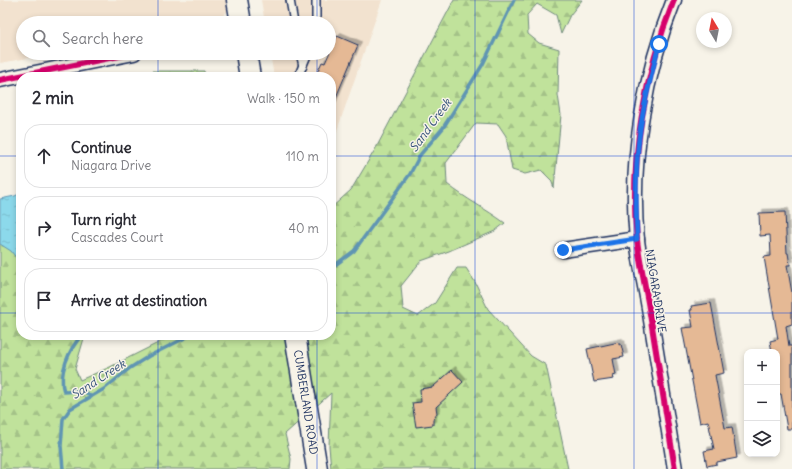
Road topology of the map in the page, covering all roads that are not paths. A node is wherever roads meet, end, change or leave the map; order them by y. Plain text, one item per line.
1 (237, 0) edge
2 (290, 0) edge
3 (316, 0) edge
4 (674, 0) edge
5 (240, 16) edge
6 (293, 16) edge
7 (316, 16) edge
8 (99, 60) edge
9 (247, 60) edge
10 (302, 60) edge
11 (305, 60) edge
12 (303, 66) junction
13 (40, 72) edge
14 (249, 72) edge
15 (300, 72) edge
16 (16, 77) edge
17 (0, 80) edge
18 (637, 239) junction
19 (563, 250) dead end
20 (296, 340) edge
21 (317, 469) edge
22 (675, 469) edge

1 - 5 main road
2 - 6 lane
3 - 7 lane
4 - 18 street, NIAGARA DRIVE
8 - 13 street
9 - 14 main road
10 - 12 lane
11 - 12 lane
12 - 15 lane
16 - 17 street
18 - 19 street
18 - 22 street, NIAGARA DRIVE
20 - 21 main road, CUMBERLAND ROAD

